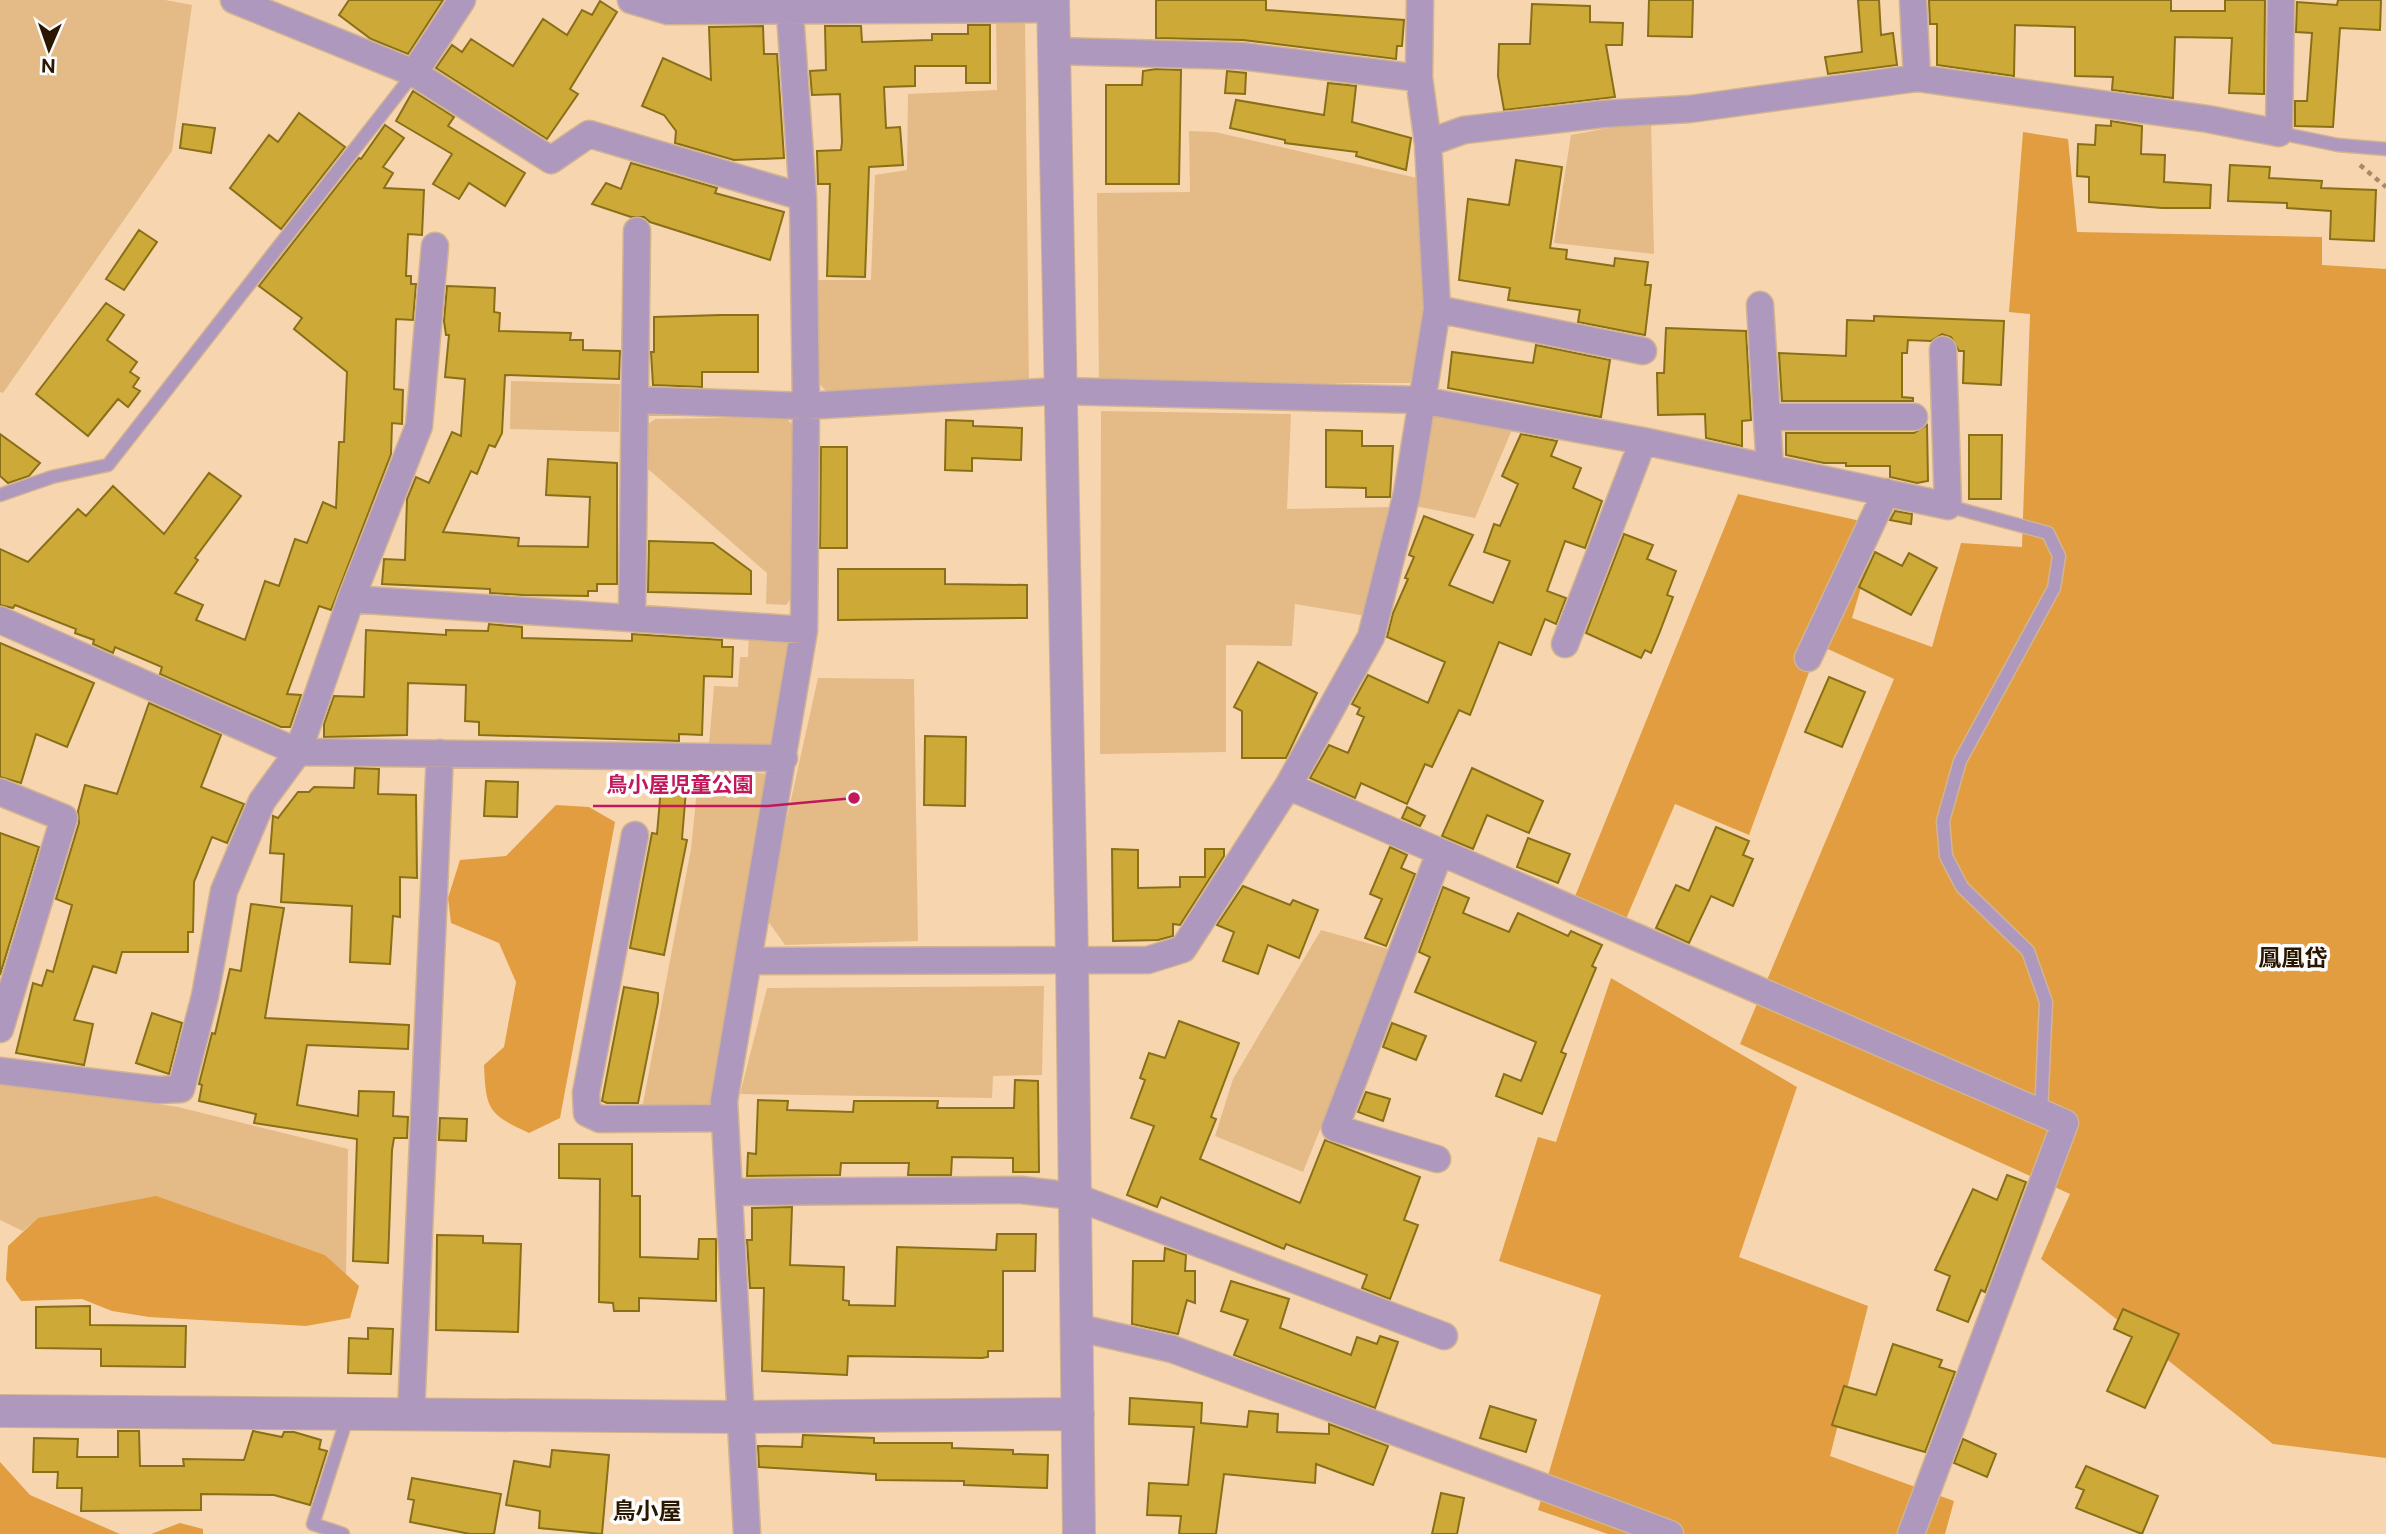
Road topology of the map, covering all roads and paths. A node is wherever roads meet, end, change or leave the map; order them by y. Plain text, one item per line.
1 (234, 0) edge
2 (461, 0) edge
3 (631, 0) edge
4 (1420, 0) edge
5 (1913, 0) edge
6 (2281, 0) edge
7 (1053, 4) edge
8 (789, 6) edge
9 (1054, 51) junction
10 (414, 73) junction
11 (1419, 78) junction
12 (1917, 78) junction
13 (2278, 133) junction
14 (1428, 143) junction
15 (2386, 149) edge
16 (803, 197) junction
17 (637, 231) dead end
18 (435, 246) dead end
19 (1760, 305) dead end
20 (1437, 309) junction
21 (1943, 350) dead end
22 (1643, 351) dead end
23 (1059, 391) junction
24 (635, 400) junction
25 (1422, 400) junction
26 (806, 406) junction
27 (1769, 417) junction
28 (1914, 417) dead end
29 (1643, 441) junction
30 (1770, 468) junction
31 (1886, 492) junction
32 (0, 495) edge
33 (1948, 506) junction
34 (351, 599) junction
35 (632, 617) junction
36 (0, 620) edge
37 (804, 630) junction
38 (1565, 644) dead end
39 (1808, 658) dead end
40 (298, 752) junction
41 (440, 753) junction
42 (784, 758) junction
43 (1288, 786) junction
44 (0, 792) edge
45 (635, 835) dead end
46 (1440, 852) junction
47 (1072, 959) junction
48 (750, 961) junction
49 (0, 1030) edge
50 (0, 1071) edge
51 (2041, 1113) junction
52 (725, 1118) junction
53 (1437, 1159) dead end
54 (729, 1192) junction
55 (1073, 1196) junction
56 (1075, 1327) junction
57 (1444, 1336) dead end
58 (0, 1411) edge
59 (348, 1414) junction
60 (411, 1414) junction
61 (1078, 1414) junction
62 (741, 1417) junction
63 (343, 1534) edge
64 (747, 1534) edge
65 (1079, 1534) edge
66 (1670, 1534) edge
67 (1912, 1534) edge

1 - 10 street
2 - 10 street
3 - 8 street
4 - 11 street
5 - 12 street
6 - 13 street
7 - 8 street
7 - 9 street
8 - 16 street
9 - 11 street
9 - 23 street
10 - 16 street
10 - 32 lane
11 - 14 street
12 - 13 street
12 - 14 street
13 - 15 lane
14 - 20 street
16 - 26 street
17 - 24 street
18 - 34 street
19 - 27 street
20 - 22 street
20 - 25 street
21 - 33 street
23 - 25 street
23 - 26 street
23 - 47 street
24 - 26 street
24 - 35 street
25 - 29 street
25 - 43 street
26 - 37 street
27 - 28 street
27 - 30 street
29 - 30 street
29 - 38 street
30 - 31 street
31 - 33 street
31 - 39 street
33 - 51 lane
34 - 35 street
34 - 40 street
35 - 37 street
36 - 40 street
37 - 42 street
40 - 41 street
40 - 50 street
41 - 42 street
41 - 60 street
42 - 48 street
43 - 46 street
43 - 47 street
44 - 49 street
45 - 52 street
46 - 51 street
46 - 53 street
47 - 48 street
47 - 55 street
48 - 52 street
51 - 67 street
52 - 54 street
54 - 55 street
54 - 62 street
55 - 56 street
55 - 57 street
56 - 61 street
56 - 66 street
58 - 59 street
59 - 60 street
59 - 63 lane
60 - 62 street
61 - 62 street
61 - 65 street
62 - 64 street

